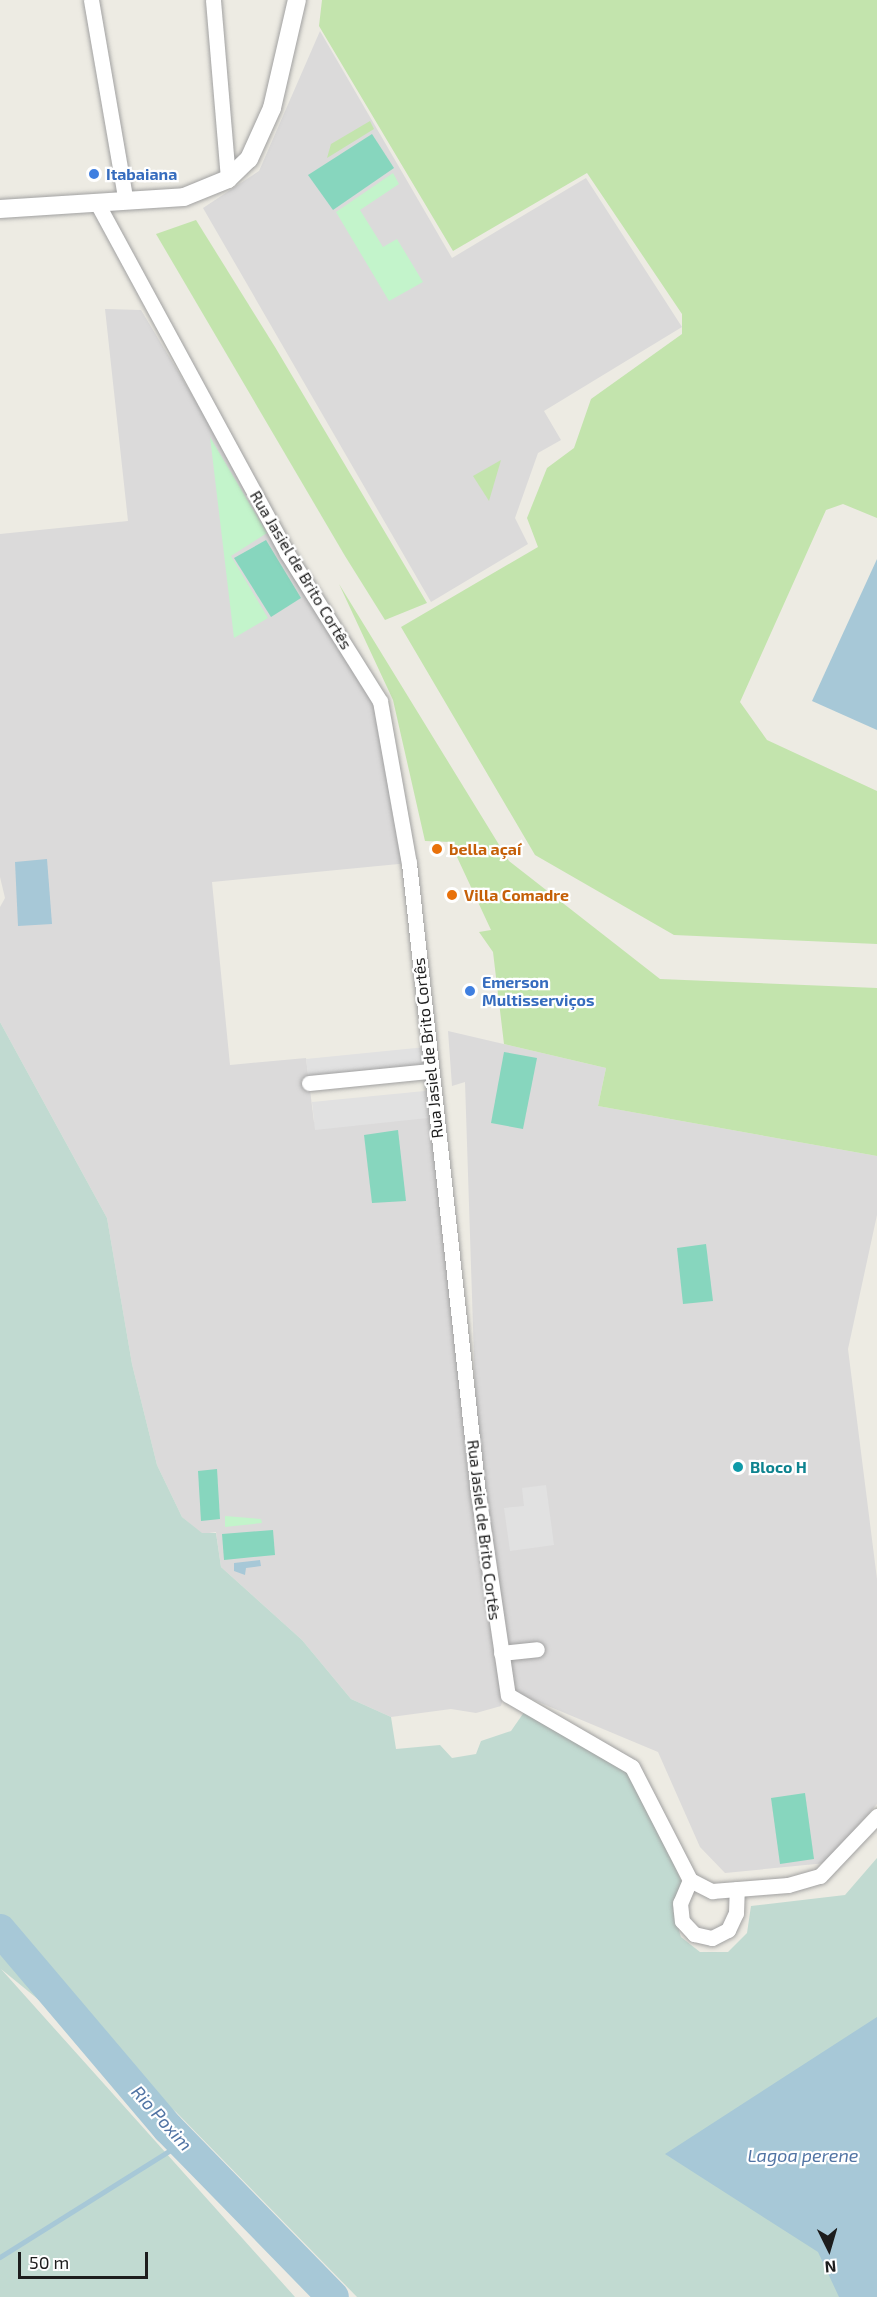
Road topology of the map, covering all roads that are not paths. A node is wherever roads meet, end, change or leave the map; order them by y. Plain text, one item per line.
1 (91, 0) edge
2 (213, 0) edge
3 (297, 0) edge
4 (228, 179) junction
5 (125, 197) junction
6 (97, 203) junction
7 (0, 209) edge
8 (430, 1071) junction
9 (309, 1083) dead end
10 (537, 1649) dead end
11 (501, 1653) junction
12 (877, 1816) edge
13 (690, 1880) junction
14 (737, 1889) junction

1 - 5 street
2 - 4 street
3 - 4 street
4 - 5 street
5 - 6 street
6 - 7 street
6 - 8 street, Rua Jasiel de Brito Cortês
8 - 9 street
8 - 11 street, Rua Jasiel de Brito Cortês
10 - 11 street
11 - 13 street, Rua Jasiel de Brito Cortês
12 - 14 street
13 - 14 street
13 - 14 street

